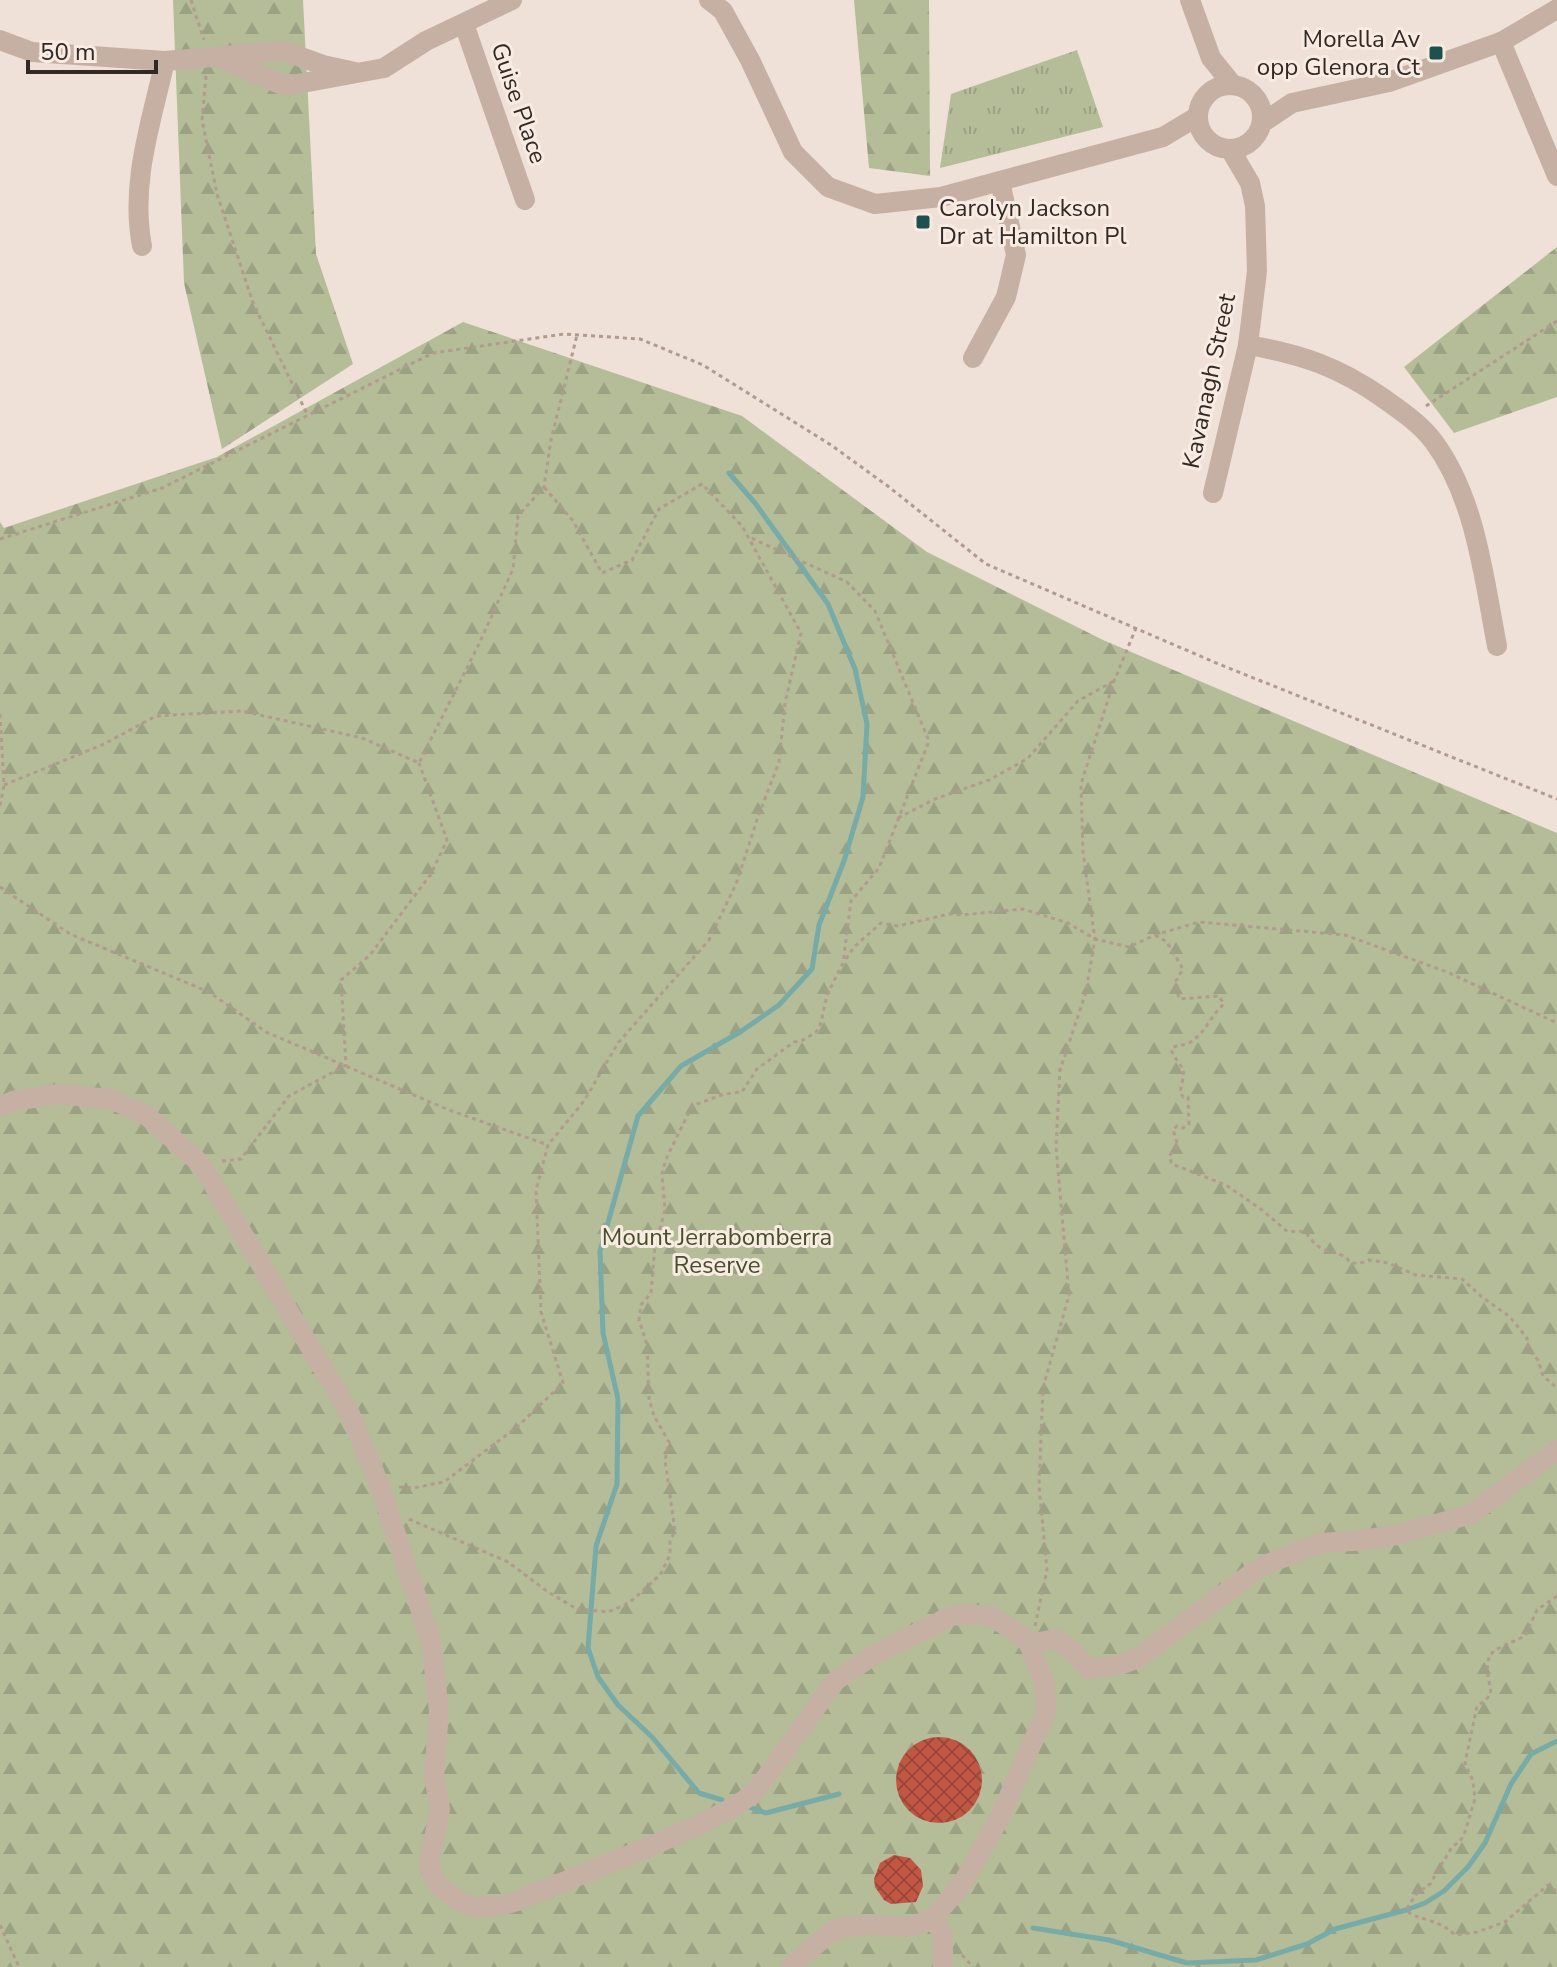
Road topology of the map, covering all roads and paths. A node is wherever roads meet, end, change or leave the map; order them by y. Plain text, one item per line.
1 (191, 0) edge
2 (512, 0) edge
3 (709, 0) edge
4 (1190, 0) edge
5 (1557, 9) edge
6 (464, 24) junction
7 (0, 40) edge
8 (1501, 42) junction
9 (210, 58) junction
10 (1211, 58) junction
11 (165, 61) junction
12 (355, 72) junction
13 (1232, 84) junction
14 (1208, 93) junction
15 (1254, 94) junction
16 (1292, 103) junction
17 (1198, 116) junction
18 (1258, 132) junction
19 (1163, 137) junction
20 (1206, 138) junction
21 (1230, 149) junction
22 (1557, 176) edge
23 (1000, 181) junction
24 (1250, 183) junction
25 (525, 200) dead end
26 (142, 246) dead end
27 (1557, 321) edge
28 (577, 335) junction
29 (1248, 345) junction
30 (973, 358) dead end
31 (308, 416) junction
32 (1410, 417) junction
33 (544, 487) junction
34 (1213, 493) dead end
35 (747, 536) junction
36 (0, 539) edge
37 (1136, 628) junction
38 (1497, 646) dead end
39 (1114, 681) junction
40 (0, 714) edge
41 (419, 763) junction
42 (4, 785) junction
43 (1557, 799) edge
44 (0, 806) edge
45 (898, 818) junction
46 (0, 887) edge
47 (1155, 935) junction
48 (1095, 939) junction
49 (843, 963) junction
50 (1557, 1023) edge
51 (346, 1065) junction
52 (0, 1107) edge
53 (548, 1145) junction
54 (201, 1164) junction
55 (1557, 1388) edge
56 (1557, 1450) edge
57 (380, 1486) junction
58 (407, 1518) dead end
59 (1557, 1596) edge
60 (1029, 1644) junction
61 (1557, 1892) edge
62 (933, 1918) junction
63 (0, 1925) edge
64 (19, 1967) edge
65 (790, 1967) edge
66 (943, 1967) edge

1 - 9 path
2 - 6 street
3 - 23 street
4 - 10 street
5 - 8 street
6 - 12 street
6 - 25 street, Guise Place
7 - 11 street
8 - 16 street
8 - 22 street
9 - 11 street
9 - 12 street
9 - 12 street
9 - 31 path
10 - 13 street
10 - 14 street
11 - 26 street
13 - 14 street
13 - 15 street
14 - 17 street
15 - 16 street
15 - 18 street
16 - 18 street
17 - 19 street
17 - 20 street
18 - 21 street
18 - 24 street, Kavanagh Street
19 - 20 street
19 - 23 street
20 - 21 street
21 - 24 street, Kavanagh Street
23 - 30 street
24 - 29 street, Kavanagh Street
27 - 32 path
28 - 31 path
28 - 33 path
28 - 37 path
29 - 32 street
29 - 34 street, Kavanagh Street
31 - 36 path
32 - 38 street
33 - 35 path
33 - 41 path
35 - 45 path
35 - 53 path
37 - 39 path
37 - 43 path
39 - 45 path
39 - 48 path
40 - 42 path
41 - 42 path
41 - 51 path
42 - 44 path
45 - 49 path
46 - 51 path
47 - 48 path
47 - 50 path
47 - 55 path
48 - 49 path
48 - 60 path
49 - 58 path
51 - 53 path
51 - 54 path
52 - 54 street
53 - 57 path
54 - 57 street
56 - 60 street
57 - 60 street
59 - 61 path
60 - 62 street
62 - 65 street
62 - 66 street
63 - 64 path

